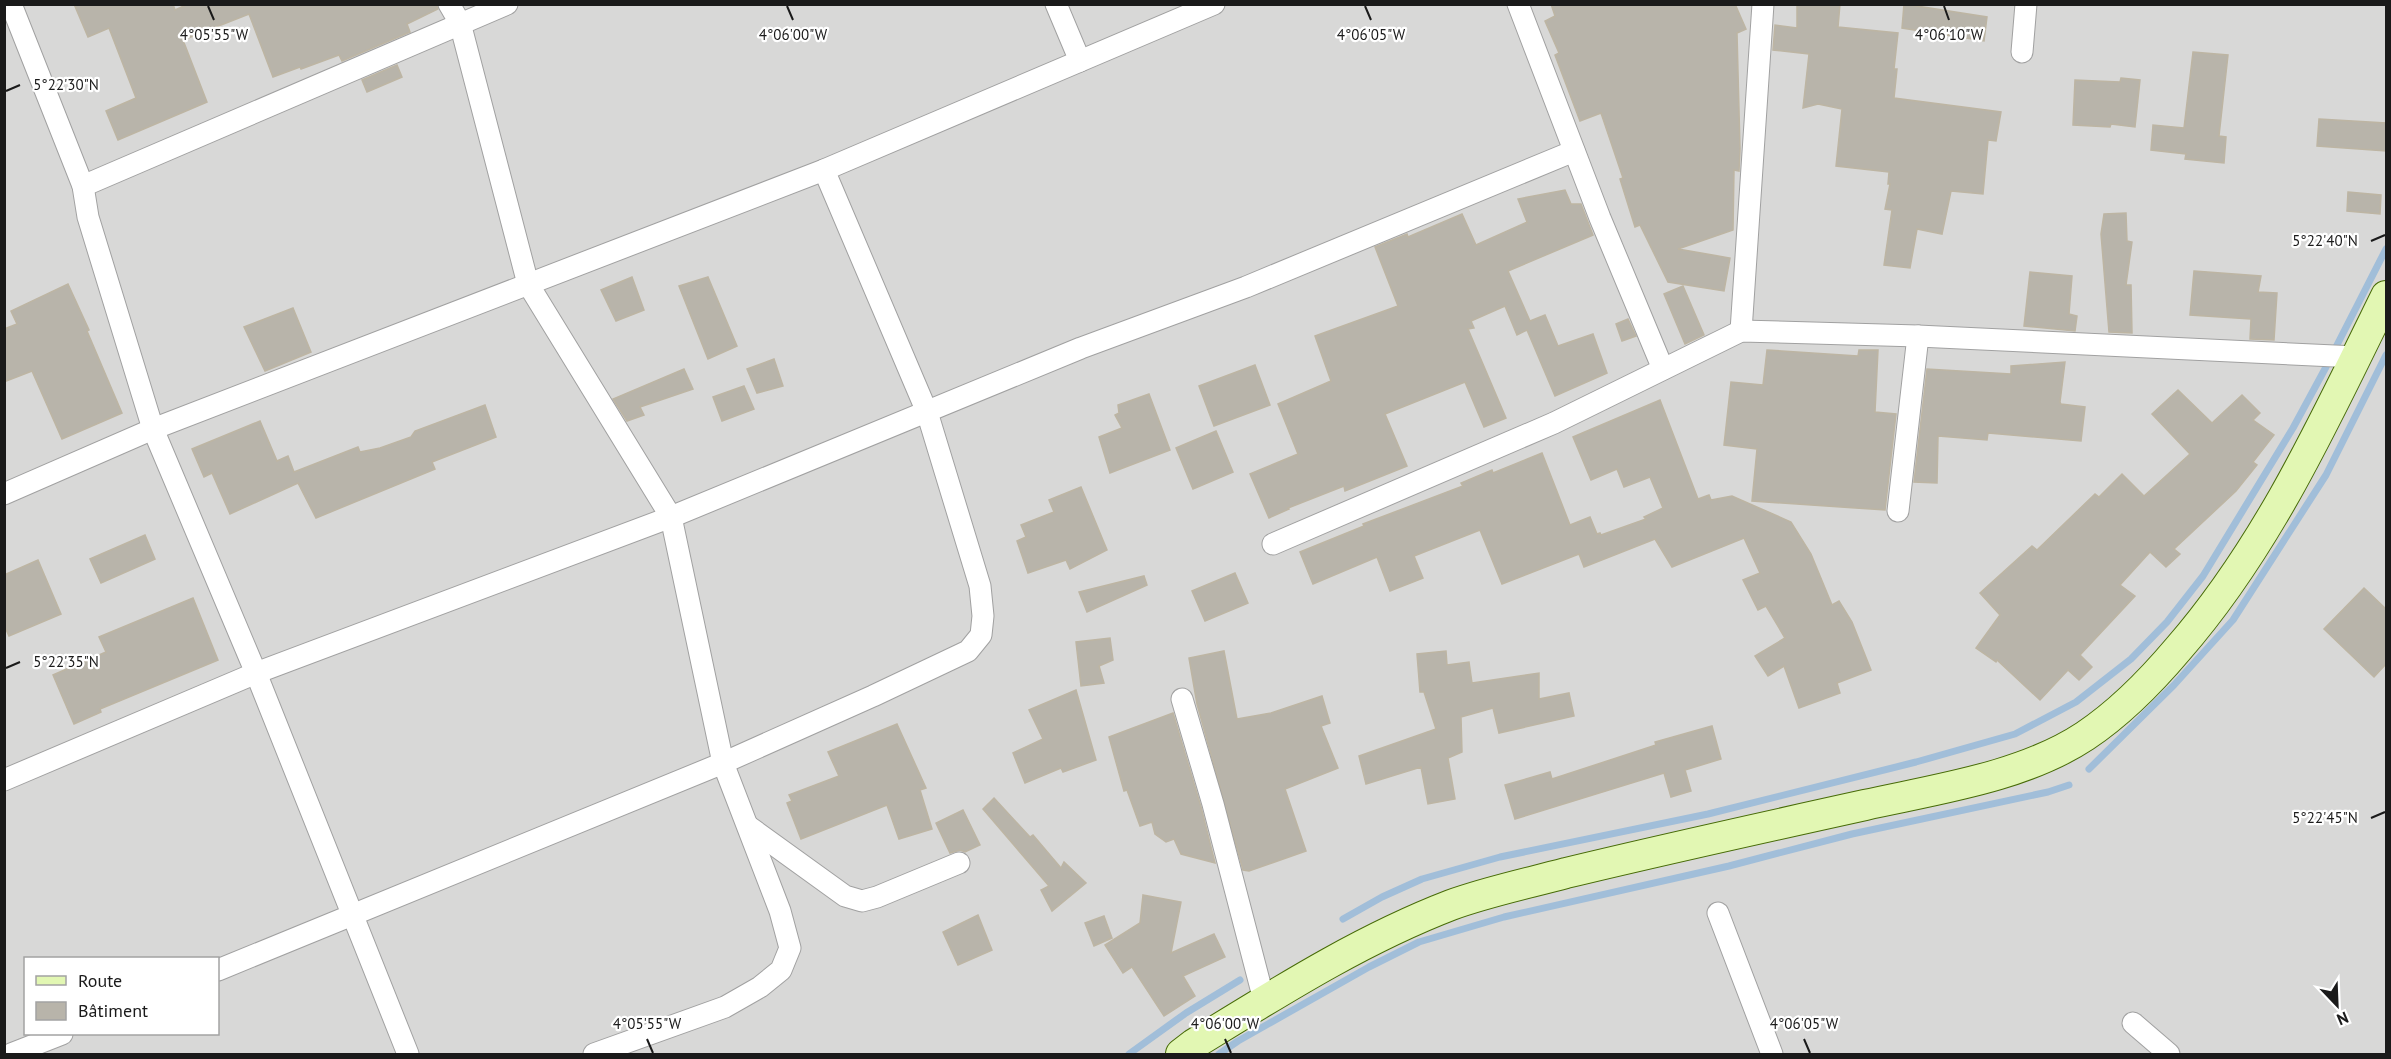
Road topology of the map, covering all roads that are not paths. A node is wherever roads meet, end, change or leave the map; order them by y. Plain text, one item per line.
1 (11, 4) edge
2 (449, 4) edge
3 (507, 4) edge
4 (1056, 4) edge
5 (1214, 4) edge
6 (1518, 4) edge
7 (1764, 4) edge
8 (2026, 4) edge
9 (460, 24) junction
10 (2022, 52) dead end
11 (1080, 61) junction
12 (1574, 151) junction
13 (824, 170) junction
14 (83, 186) junction
15 (528, 284) junction
16 (2386, 296) edge
17 (1741, 331) junction
18 (1918, 336) junction
19 (2356, 357) junction
20 (1663, 369) junction
21 (927, 412) junction
22 (153, 429) junction
23 (4, 494) edge
24 (1898, 511) dead end
25 (671, 516) junction
26 (1273, 544) dead end
27 (256, 673) junction
28 (1182, 699) dead end
29 (723, 763) junction
30 (4, 780) edge
31 (748, 826) junction
32 (958, 863) dead end
33 (1718, 914) dead end
34 (353, 915) junction
35 (219, 970) edge
36 (1264, 1000) junction
37 (2133, 1023) dead end
38 (59, 1035) edge
39 (11, 1054) edge
40 (408, 1054) edge
41 (594, 1054) edge
42 (1181, 1054) edge
43 (1772, 1054) edge
44 (2169, 1054) edge

1 - 14 street
2 - 9 street
3 - 9 street
4 - 11 street
5 - 11 street
6 - 12 street
7 - 17 street
8 - 10 street
9 - 14 street
9 - 15 street
11 - 13 street
12 - 20 street
12 - 21 street
13 - 15 street
13 - 21 street
14 - 22 street
15 - 22 street
15 - 25 street
16 - 19 street
17 - 18 street
17 - 20 street
18 - 19 street
18 - 24 street
19 - 36 street
20 - 26 street
21 - 25 street
21 - 29 street
22 - 23 street
22 - 27 street
25 - 27 street
25 - 29 street
27 - 30 street
27 - 34 street
28 - 36 street
29 - 31 street
29 - 34 street
31 - 32 street
31 - 41 street
33 - 43 street
34 - 35 street
34 - 40 street
36 - 42 street
37 - 44 street
38 - 39 street

